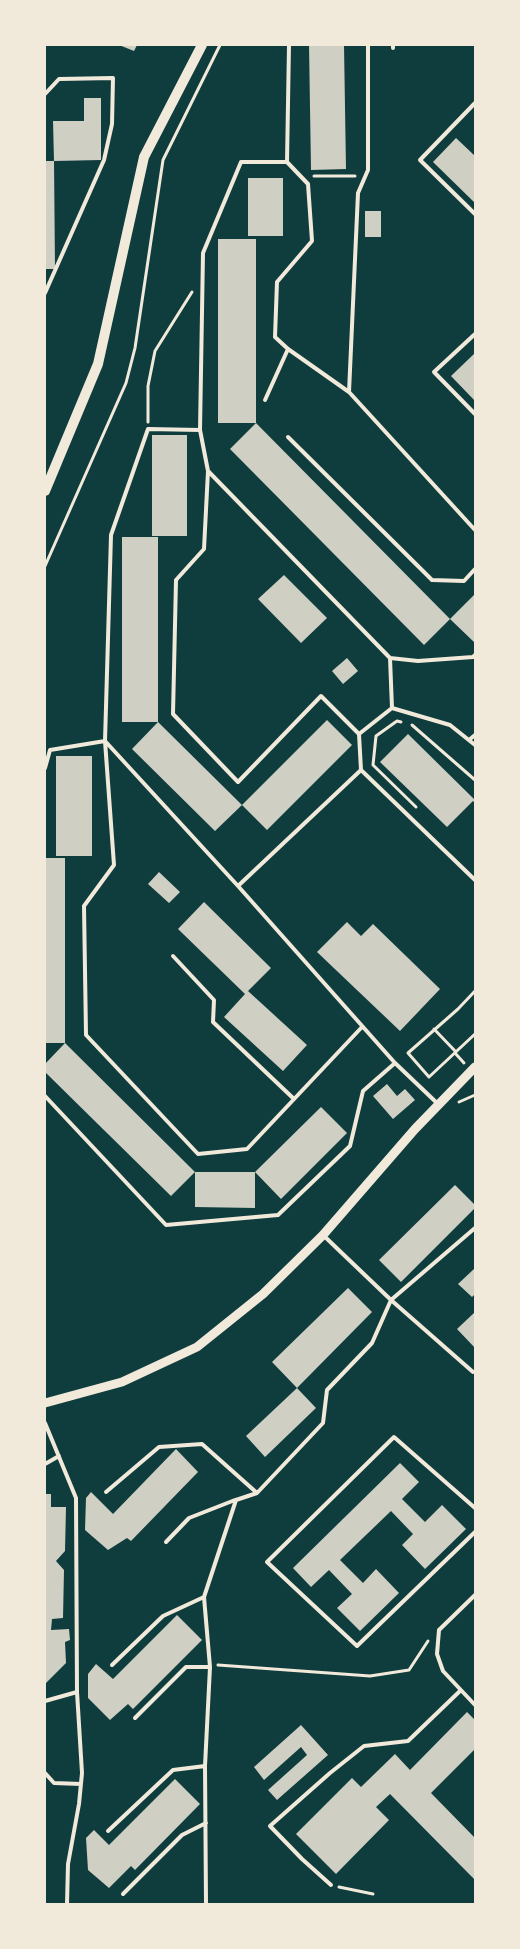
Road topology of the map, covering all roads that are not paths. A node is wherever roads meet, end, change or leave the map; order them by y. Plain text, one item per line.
1 (202, 45) edge
2 (289, 45) edge
3 (368, 45) edge
4 (45, 94) edge
5 (475, 103) edge
6 (287, 162) junction
7 (475, 214) edge
8 (45, 293) edge
9 (475, 334) edge
10 (288, 349) junction
11 (349, 392) junction
12 (265, 400) dead end
13 (475, 414) edge
14 (200, 430) junction
15 (288, 437) dead end
16 (208, 471) junction
17 (45, 491) edge
18 (475, 530) edge
19 (475, 569) edge
20 (475, 655) edge
21 (390, 658) junction
22 (392, 708) junction
23 (359, 734) junction
24 (475, 735) edge
25 (469, 740) junction
26 (105, 741) junction
27 (475, 745) edge
28 (45, 768) edge
29 (361, 770) junction
30 (475, 880) edge
31 (238, 886) junction
32 (173, 956) dead end
33 (362, 1027) junction
34 (394, 1063) junction
35 (475, 1067) edge
36 (45, 1096) edge
37 (294, 1099) junction
38 (435, 1101) junction
39 (475, 1228) edge
40 (323, 1235) junction
41 (391, 1300) junction
42 (474, 1372) dead end
43 (45, 1403) edge
44 (45, 1423) edge
45 (58, 1456) junction
46 (45, 1464) edge
47 (106, 1492) dead end
48 (257, 1493) junction
49 (236, 1500) junction
50 (475, 1508) edge
51 (475, 1532) edge
52 (166, 1542) dead end
53 (475, 1595) edge
54 (204, 1597) junction
55 (112, 1665) dead end
56 (210, 1666) junction
57 (460, 1691) junction
58 (78, 1692) junction
59 (45, 1701) edge
60 (475, 1705) edge
61 (135, 1718) dead end
62 (205, 1766) junction
63 (45, 1773) edge
64 (81, 1784) junction
65 (206, 1823) junction
66 (108, 1832) dead end
67 (333, 1885) road end
68 (123, 1894) dead end
69 (67, 1904) edge
70 (206, 1904) edge

1 - 17 main road
2 - 6 lane
3 - 11 lane
4 - 8 lane
5 - 7 lane
6 - 10 lane
6 - 14 lane
9 - 13 lane
10 - 11 lane
10 - 12 lane
11 - 18 lane
14 - 16 lane
14 - 26 lane
15 - 19 lane
16 - 21 lane
16 - 23 lane
20 - 21 lane
21 - 22 lane
22 - 23 lane
22 - 25 lane
23 - 29 lane
24 - 25 lane
25 - 27 lane
26 - 28 lane
26 - 31 lane
26 - 37 lane
29 - 30 lane
29 - 31 lane
31 - 33 lane
32 - 37 lane
33 - 34 lane
33 - 37 lane
34 - 36 lane
34 - 38 lane
35 - 38 street
38 - 40 street
39 - 41 lane
40 - 41 lane
40 - 43 street
41 - 42 lane
41 - 48 lane
44 - 45 lane
45 - 46 lane
45 - 58 lane
47 - 48 lane
48 - 49 lane
49 - 52 lane
49 - 54 lane
50 - 51 lane
53 - 57 lane
54 - 55 lane
54 - 56 lane
56 - 61 lane
56 - 62 lane
57 - 60 lane
57 - 67 lane
58 - 59 lane
58 - 64 lane
62 - 65 lane
62 - 66 lane
63 - 64 lane
64 - 69 lane
65 - 68 lane
65 - 70 lane

